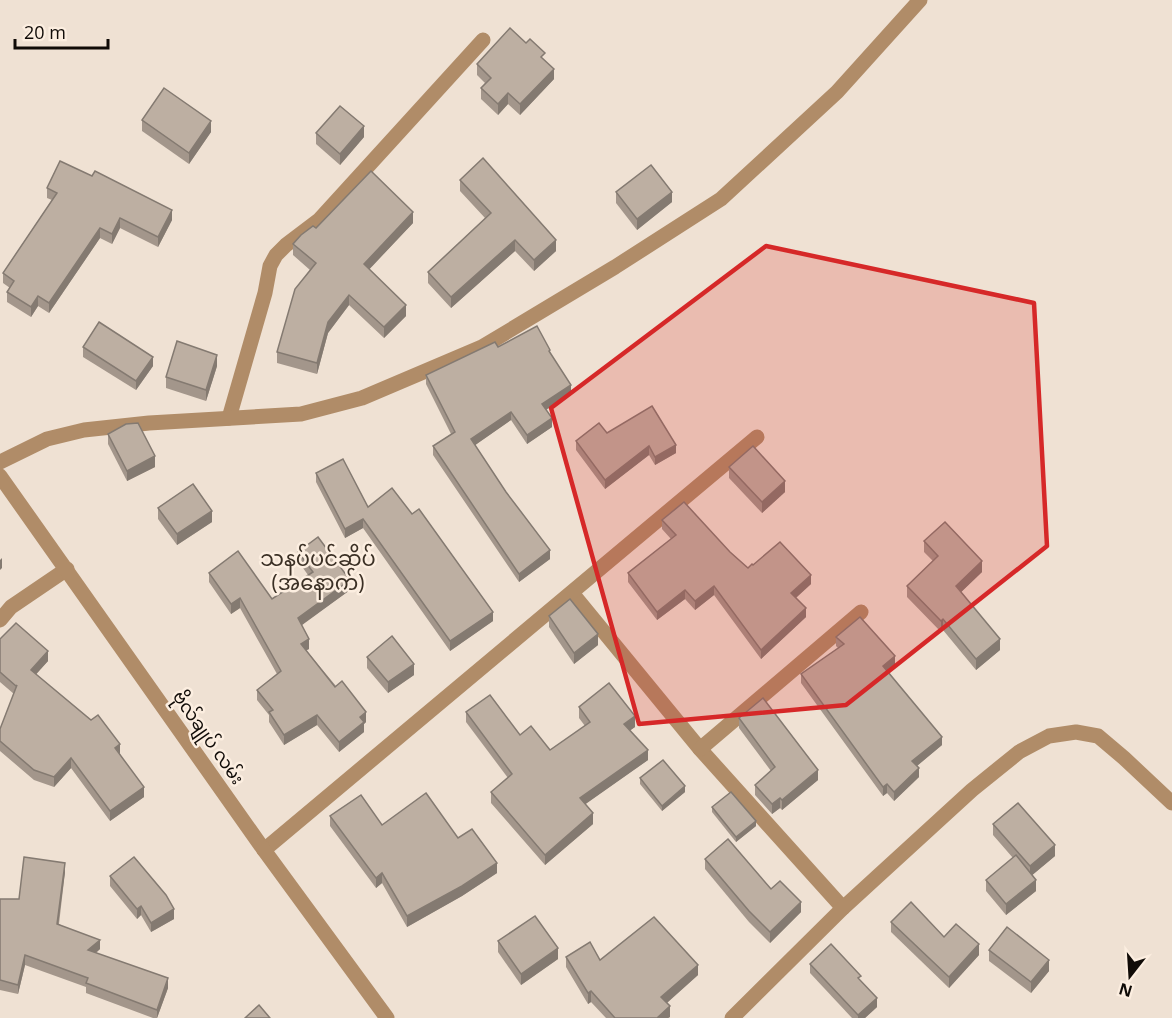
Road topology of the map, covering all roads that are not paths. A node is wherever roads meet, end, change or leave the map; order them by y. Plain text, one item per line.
1 (920, 0) edge
2 (483, 40) dead end
3 (229, 418) junction
4 (757, 436) dead end
5 (0, 462) edge
6 (0, 476) edge
7 (67, 568) junction
8 (572, 593) junction
9 (861, 612) dead end
10 (0, 620) edge
11 (700, 749) junction
12 (1172, 803) edge
13 (264, 850) junction
14 (843, 908) junction
15 (387, 1018) edge
16 (732, 1018) edge

1 - 3 street
2 - 3 street
3 - 5 street
4 - 8 street
6 - 7 street, ဗိုလ်ချုပ် လမ်း
7 - 10 street
7 - 13 street, ဗိုလ်ချုပ် လမ်း
8 - 11 street
8 - 13 street
9 - 11 street
11 - 14 street
12 - 14 street
13 - 15 street, ဗိုလ်ချုပ် လမ်း
14 - 16 street

